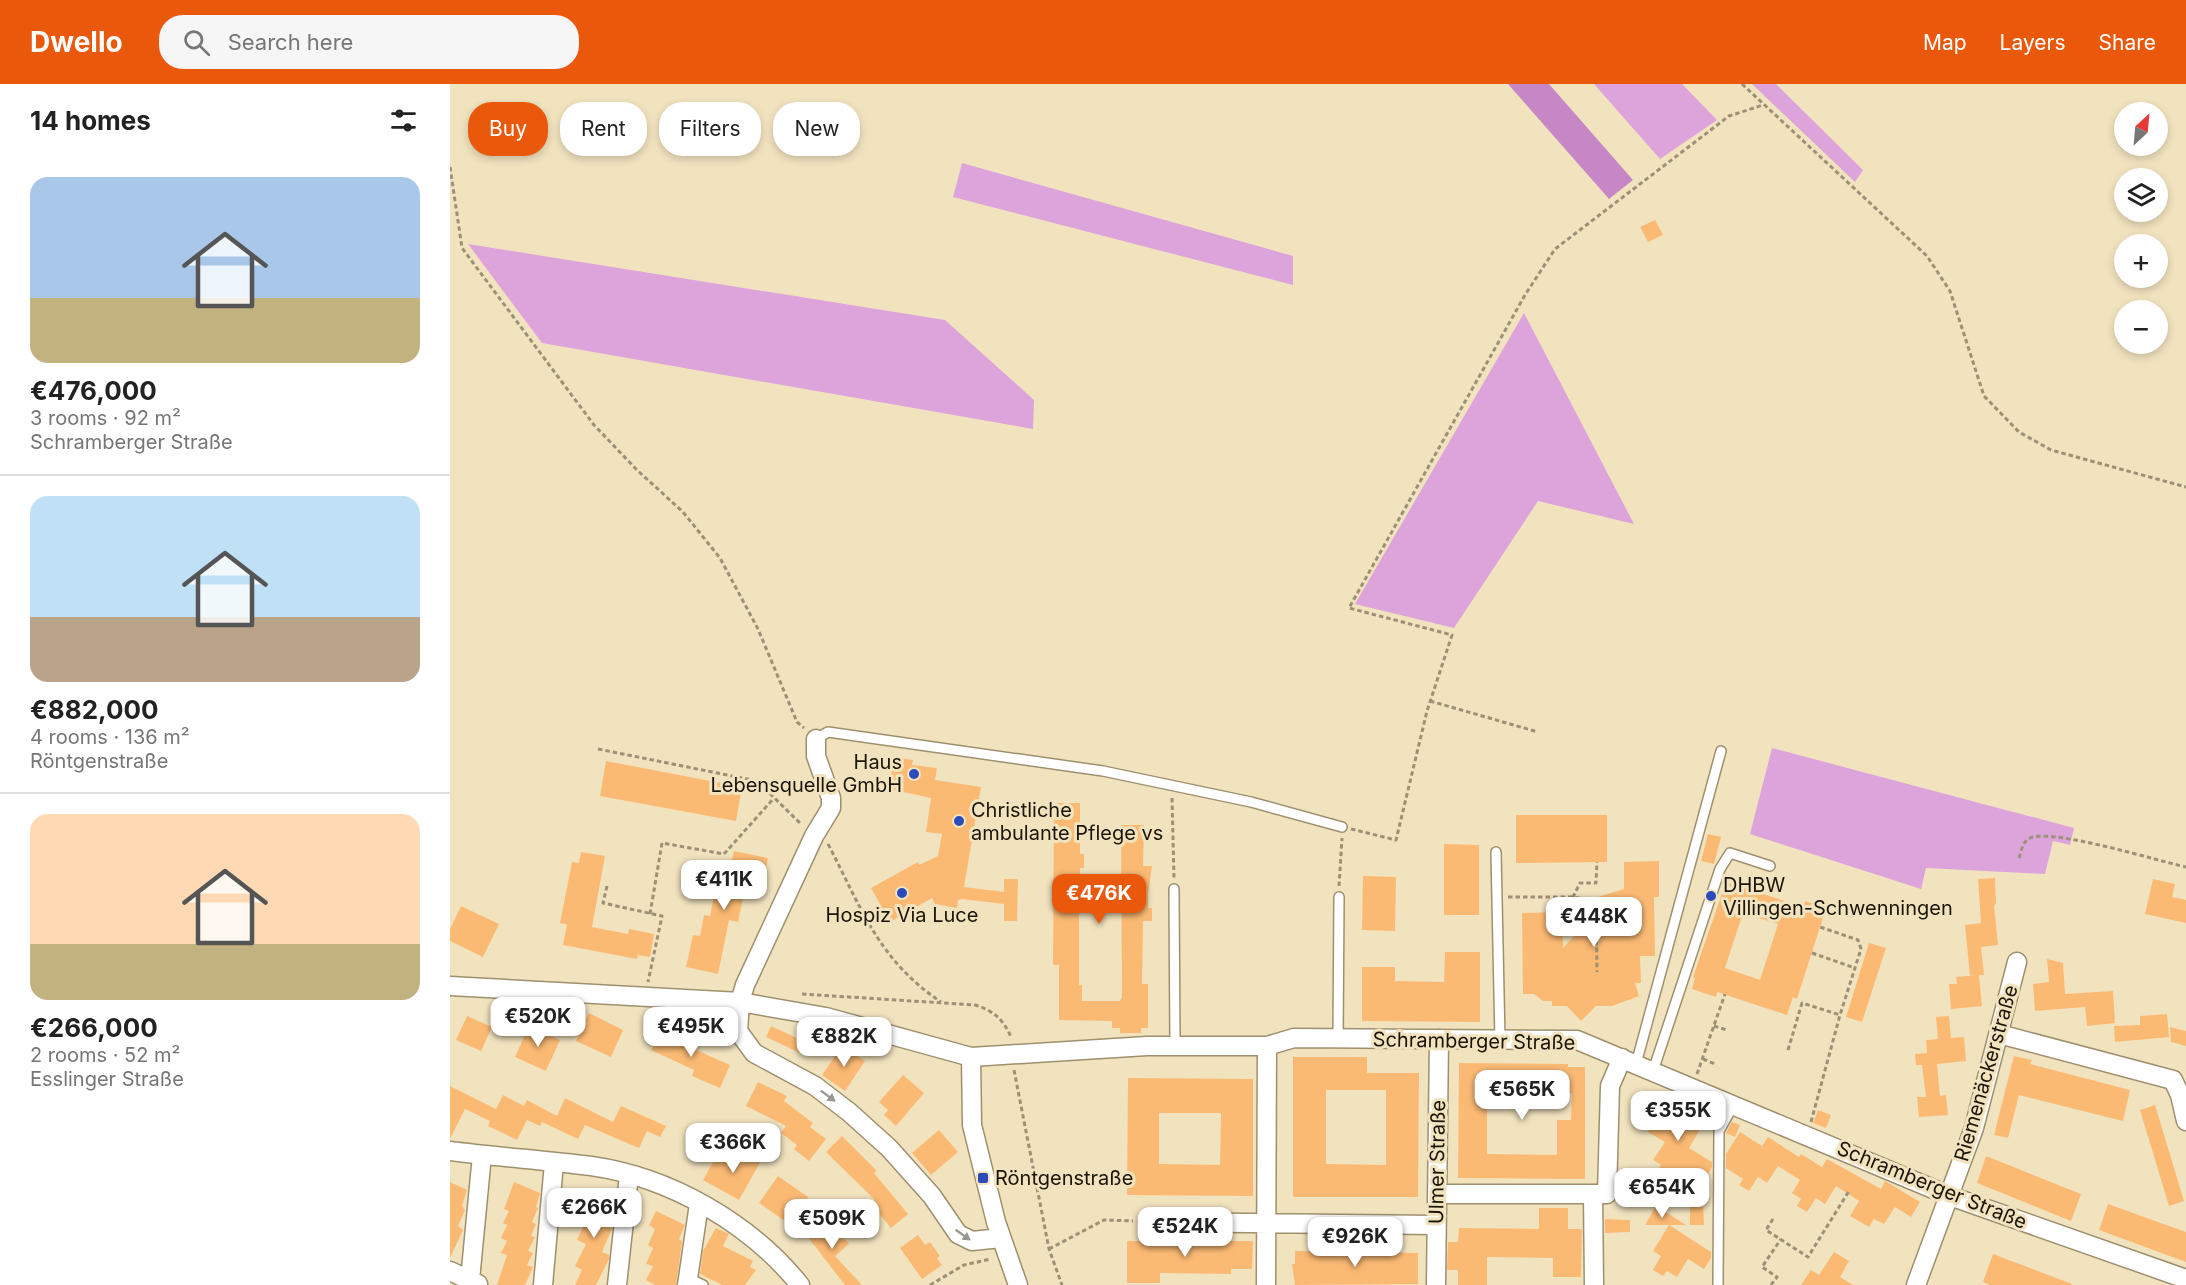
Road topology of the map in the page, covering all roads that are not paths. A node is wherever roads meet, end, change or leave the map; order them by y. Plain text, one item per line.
1 (816, 738) joint
2 (1721, 751) dead end
3 (1342, 826) road end
4 (1496, 852) dead end
5 (1770, 866) dead end
6 (1174, 889) road end
7 (1339, 897) road end
8 (2017, 962) dead end
9 (450, 986) edge
10 (740, 1002) junction
11 (1999, 1034) junction
12 (1439, 1039) junction
13 (1338, 1040) junction
14 (1500, 1040) junction
15 (1175, 1046) junction
16 (1268, 1046) junction
17 (971, 1057) junction
18 (1629, 1061) junction
19 (1653, 1071) junction
20 (1734, 1104) junction
21 (2186, 1121) edge
22 (450, 1151) edge
23 (482, 1155) junction
24 (554, 1163) junction
25 (629, 1174) junction
26 (1438, 1194) junction
27 (1593, 1194) junction
28 (1950, 1196) junction
29 (699, 1204) junction
30 (1148, 1222) road end
31 (1267, 1223) junction
32 (1436, 1225) junction
33 (1001, 1238) junction
34 (450, 1271) edge
35 (2186, 1279) edge
36 (475, 1283) edge
37 (692, 1283) edge
38 (543, 1285) edge
39 (617, 1285) edge
40 (800, 1285) edge
41 (1018, 1285) edge
42 (1266, 1285) edge
43 (1436, 1285) edge
44 (1594, 1285) edge
45 (1718, 1285) edge
46 (1916, 1285) edge

1 - 3 lane
1 - 10 street
2 - 18 lane
4 - 14 lane
5 - 19 lane
6 - 15 lane
7 - 13 lane
8 - 11 street, Riemenäckerstraße
9 - 10 street
10 - 17 street
10 -> 33 street
11 - 21 street
11 - 28 street, Riemenäckerstraße
12 - 13 street, Schramberger Straße
12 - 14 street, Schramberger Straße
12 - 26 street, Ulmer Straße
13 - 16 street, Schramberger Straße
14 - 18 street, Schramberger Straße
15 - 16 street, Schramberger Straße
15 - 17 street, Schramberger Straße
16 - 31 street
17 - 33 street
18 - 19 street, Schramberger Straße
18 - 27 street
19 - 20 street, Schramberger Straße
20 - 28 street, Schramberger Straße
20 - 45 lane
22 - 23 street
23 - 24 street
23 - 36 street
24 - 25 street
24 - 38 street
25 - 29 street
25 - 39 street
26 - 27 street
26 - 32 street, Ulmer Straße
27 - 44 street
28 - 35 street, Schramberger Straße
28 - 46 street, Riemenäckerstraße
29 - 37 street
29 - 40 street
30 - 31 street
31 - 32 street
31 - 42 street
32 - 43 street, Ulmer Straße
33 - 41 street
34 - 36 street

